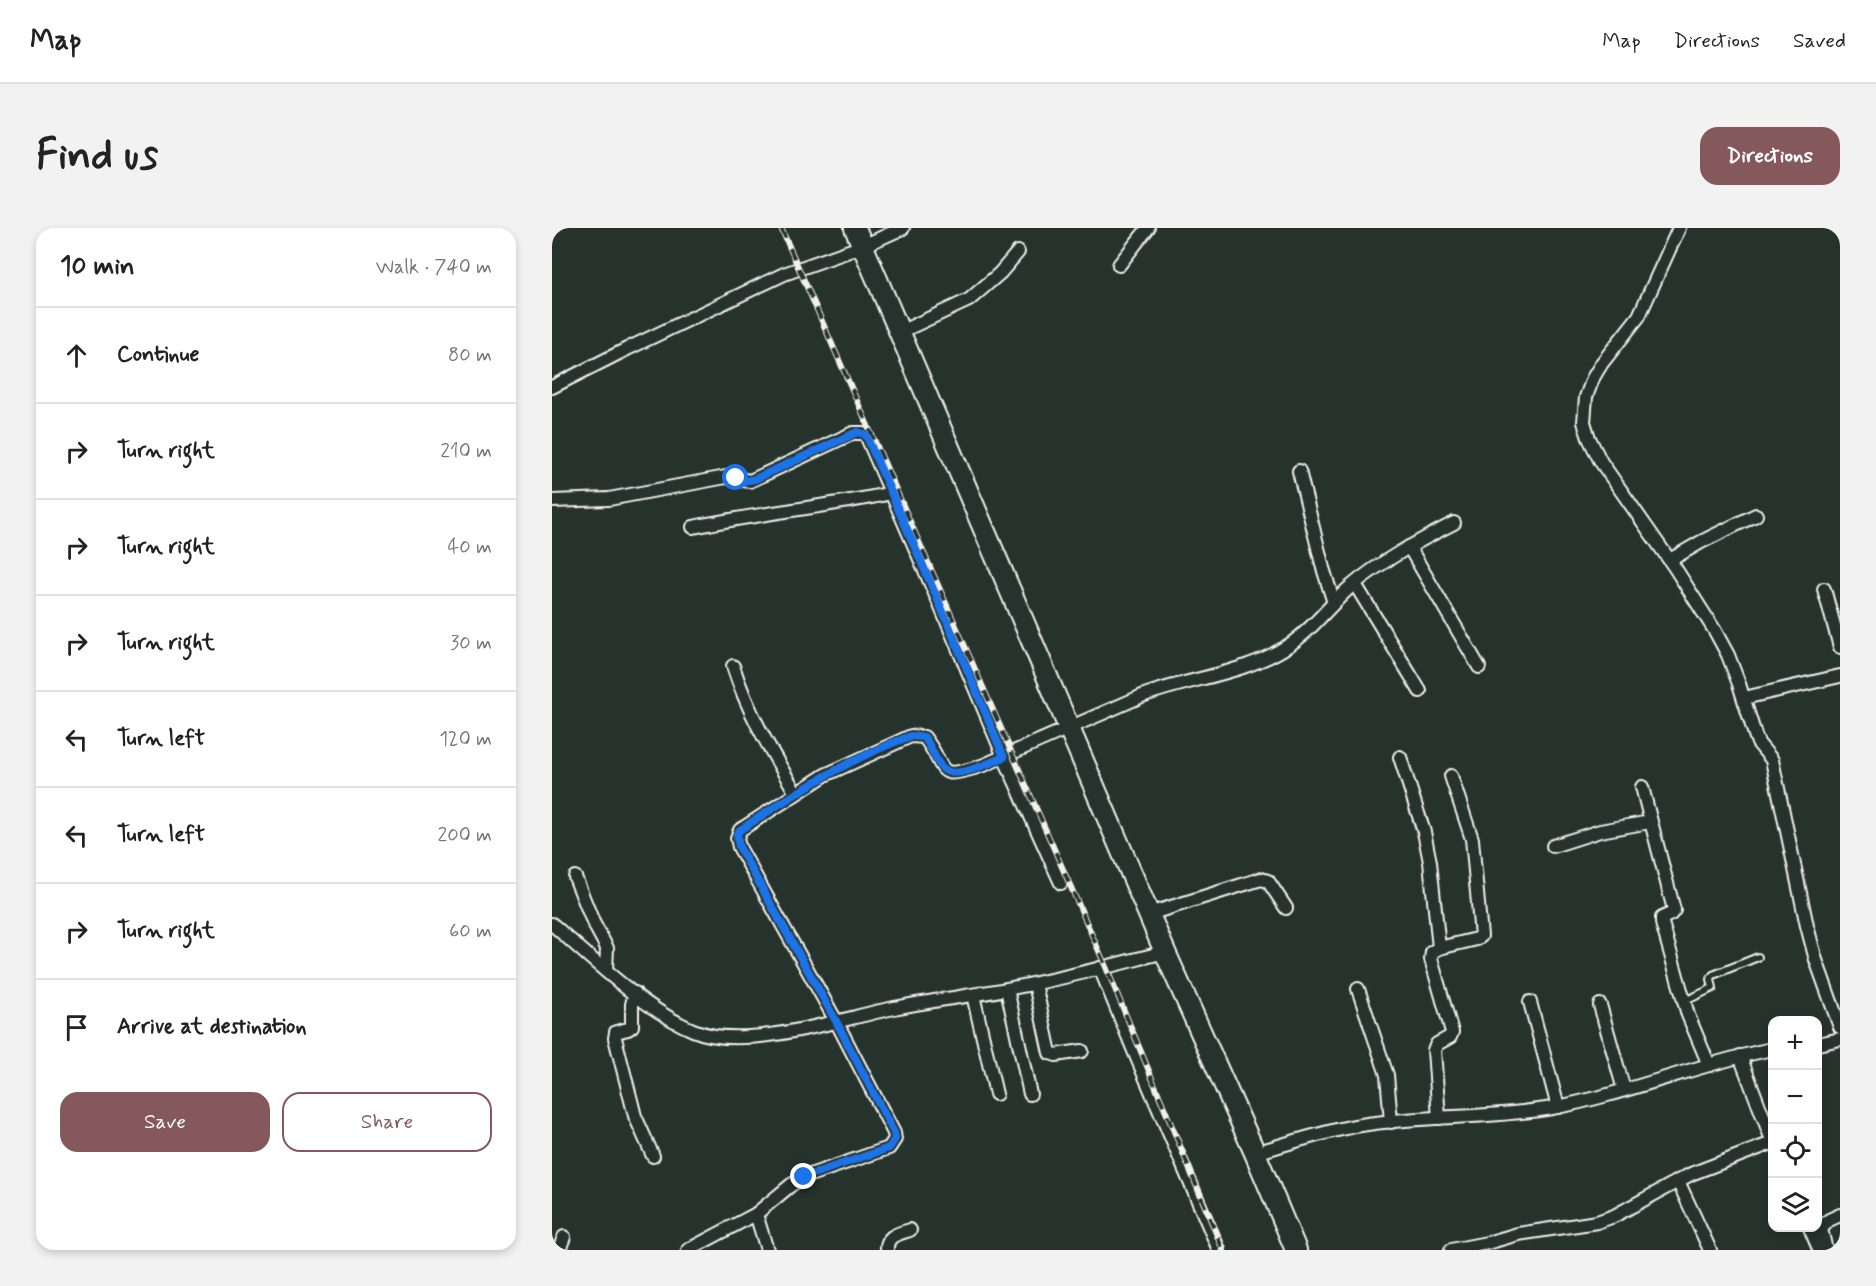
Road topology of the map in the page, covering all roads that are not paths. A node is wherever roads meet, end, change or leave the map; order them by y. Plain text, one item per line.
1 (855, 228) edge
2 (903, 228) edge
3 (1148, 228) edge
4 (1679, 228) edge
5 (863, 246) junction
6 (1018, 252) dead end
7 (1119, 265) dead end
8 (900, 332) junction
9 (552, 387) edge
10 (1299, 471) dead end
11 (892, 493) junction
12 (552, 501) edge
13 (1756, 515) dead end
14 (1454, 523) dead end
15 (693, 527) dead end
16 (1409, 547) junction
17 (1670, 560) junction
18 (1355, 584) junction
19 (1824, 589) dead end
20 (1334, 603) junction
21 (1836, 617) edge
22 (1840, 647) edge
23 (733, 666) dead end
24 (1479, 667) dead end
25 (1840, 676) edge
26 (1420, 692) dead end
27 (1744, 698) junction
28 (1070, 727) junction
29 (1004, 757) junction
30 (1400, 757) dead end
31 (1451, 776) dead end
32 (1642, 787) dead end
33 (796, 793) junction
34 (1650, 822) junction
35 (1553, 846) dead end
36 (575, 877) dead end
37 (1061, 883) dead end
38 (1286, 908) dead end
39 (1149, 914) junction
40 (552, 924) edge
41 (1439, 948) junction
42 (1165, 952) junction
43 (1758, 957) dead end
44 (1100, 968) junction
45 (606, 970) junction
46 (1035, 984) junction
47 (1007, 989) junction
48 (1358, 989) dead end
49 (635, 993) junction
50 (973, 996) junction
51 (1684, 1001) junction
52 (1530, 1002) dead end
53 (1600, 1005) dead end
54 (836, 1021) junction
55 (1840, 1027) edge
56 (1840, 1040) edge
57 (1822, 1043) edge
58 (1768, 1050) edge
59 (1082, 1051) dead end
60 (1740, 1056) junction
61 (1709, 1065) junction
62 (1624, 1090) junction
63 (996, 1094) dead end
64 (1030, 1094) dead end
65 (1558, 1107) junction
66 (1438, 1118) junction
67 (1391, 1122) junction
68 (1768, 1128) edge
69 (1768, 1143) edge
70 (1255, 1153) junction
71 (653, 1156) dead end
72 (1678, 1181) junction
73 (756, 1214) junction
74 (1840, 1215) edge
75 (910, 1230) dead end
76 (1812, 1232) edge
77 (564, 1237) dead end
78 (559, 1250) edge
79 (688, 1250) edge
80 (767, 1250) edge
81 (887, 1250) edge
82 (1219, 1250) edge
83 (1296, 1250) edge
84 (1451, 1250) edge
85 (1710, 1250) edge
86 (1819, 1250) edge
87 (1826, 1250) edge

1 - 5 highway
2 - 5 street
3 - 7 street
4 - 17 street
5 - 8 highway
5 - 9 street
6 - 8 street
8 - 28 highway
10 - 20 street
11 - 12 street
11 - 15 street
11 - 29 street
13 - 17 street
14 - 16 street
16 - 18 street
16 - 24 street
17 - 27 street
18 - 20 street
18 - 26 street
19 - 21 street
20 - 28 street
21 - 22 street
23 - 33 street
25 - 27 street
27 - 55 street
28 - 29 street
28 - 39 highway
29 - 33 street
29 - 37 street
30 - 41 street
31 - 41 street
32 - 34 street
33 - 54 street
34 - 35 street
34 - 51 street
36 - 45 street
38 - 39 street
39 - 42 highway
40 - 45 street
41 - 66 street
42 - 44 street
42 - 70 highway
43 - 51 lane
44 - 46 street
44 - 82 street
45 - 49 street
46 - 47 street
46 - 59 street
47 - 50 street
47 - 64 street
48 - 67 street
49 - 54 street
49 - 71 street
50 - 54 street
50 - 63 street
51 - 61 street
52 - 65 street
53 - 62 street
54 - 73 street
56 - 57 street
58 - 60 street
60 - 61 street
60 - 68 street
61 - 62 street
62 - 65 street
65 - 66 street
66 - 67 street
67 - 70 street
69 - 72 street
70 - 83 highway
72 - 84 street
72 - 85 street
73 - 79 street
73 - 80 street
74 - 87 street
75 - 81 street
76 - 86 street
77 - 78 street

